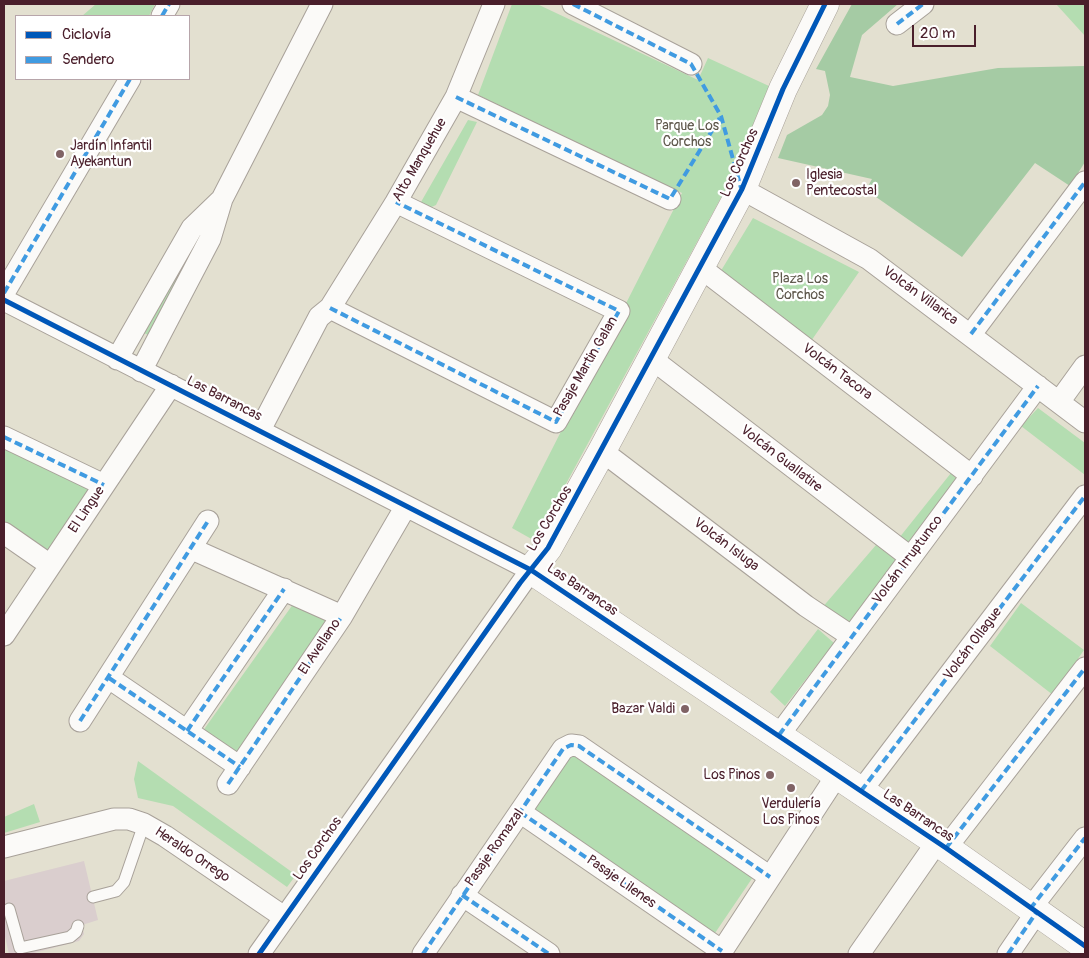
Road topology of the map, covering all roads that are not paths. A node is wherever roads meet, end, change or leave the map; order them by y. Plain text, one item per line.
1 (169, 4) edge
2 (322, 4) edge
3 (494, 4) edge
4 (573, 4) edge
5 (825, 4) edge
6 (923, 4) edge
7 (163, 15) edge
8 (897, 24) dead end
9 (691, 64) dead end
10 (129, 80) edge
11 (456, 97) junction
12 (1085, 182) edge
13 (742, 189) junction
14 (222, 199) junction
15 (670, 199) dead end
16 (396, 202) junction
17 (700, 268) junction
18 (4, 293) edge
19 (4, 300) edge
20 (330, 308) junction
21 (971, 334) junction
22 (117, 359) junction
23 (652, 359) junction
24 (1085, 366) edge
25 (141, 371) junction
26 (171, 384) junction
27 (1038, 386) junction
28 (1059, 402) junction
29 (1085, 422) edge
30 (266, 434) junction
31 (4, 437) edge
32 (602, 451) junction
33 (972, 476) junction
34 (104, 485) junction
35 (1085, 496) edge
36 (406, 506) junction
37 (208, 522) dead end
38 (4, 533) edge
39 (192, 549) junction
40 (910, 557) junction
41 (50, 565) junction
42 (531, 570) junction
43 (284, 589) junction
44 (342, 616) junction
45 (4, 635) edge
46 (852, 636) junction
47 (1085, 668) edge
48 (108, 678) junction
49 (80, 721) dead end
50 (187, 731) junction
51 (779, 735) junction
52 (837, 775) junction
53 (861, 791) junction
54 (520, 812) junction
55 (144, 824) junction
56 (1085, 838) edge
57 (941, 845) junction
58 (4, 847) edge
59 (770, 877) junction
60 (462, 895) junction
61 (93, 897) dead end
62 (9, 909) dead end
63 (1033, 911) junction
64 (284, 917) junction
65 (78, 926) dead end
66 (1085, 946) edge
67 (721, 953) edge
68 (259, 954) edge
69 (423, 954) edge
70 (549, 954) edge
71 (859, 954) edge
72 (1008, 954) edge

1 - 7 street
2 - 14 street
3 - 11 street, Alto Manquehue
4 - 9 street
5 - 13 street, Los Corchos
6 - 8 street
10 - 18 street
11 - 15 street
11 - 16 street, Alto Manquehue
12 - 21 street
13 - 17 street, Los Corchos
13 - 21 street, Volcán Villarica
14 - 22 street
14 - 25 street
16 - 20 street, Alto Manquehue
16 - 20 street, Pasaje Martin Galan
17 - 23 street, Los Corchos
17 - 33 street, Volcán Tacora
19 - 22 street, Las Barrancas
20 - 30 street, Alto Manquehue
21 - 27 street, Volcán Villarica
22 - 25 street, Las Barrancas
23 - 32 street, Los Corchos
23 - 40 street, Volcán Guallatire
24 - 28 street
25 - 26 street, Las Barrancas
26 - 30 street, Las Barrancas
26 - 34 street, El Lingue
27 - 28 street, Volcán Villarica
27 - 33 street, Volcán Irruptunco
28 - 29 street, Volcán Villarica
30 - 36 street, Las Barrancas
31 - 34 street
32 - 42 street, Los Corchos
32 - 46 street, Volcán Isluga
33 - 40 street, Volcán Irruptunco
34 - 41 street, El Lingue
35 - 53 street, Volcán Ollague
36 - 42 street, Las Barrancas
36 - 44 street, El Avellano
37 - 39 street
38 - 41 street
39 - 43 street
39 - 48 street
40 - 46 street, Volcán Irruptunco
41 - 45 street, El Lingue
42 - 51 street, Las Barrancas
42 - 64 street, Los Corchos
43 - 44 street
43 - 50 street
44 - 50 street, El Avellano
46 - 51 street, Volcán Irruptunco
47 - 57 street
48 - 49 street
48 - 50 street
51 - 52 street, Las Barrancas
52 - 53 street, Las Barrancas
52 - 59 street
53 - 57 street, Las Barrancas
54 - 59 street, Pasaje Romazal
54 - 60 street, Pasaje Romazal
54 - 67 street, Pasaje Lilenes
55 - 58 street, Heraldo Orrego
55 - 61 lane
55 - 64 street, Heraldo Orrego
56 - 63 street
57 - 63 street, Las Barrancas
57 - 71 street
59 - 67 street
60 - 69 street, Pasaje Romazal
60 - 70 street
62 - 65 lane
63 - 66 street, Las Barrancas
63 - 72 street
64 - 68 street, Los Corchos

